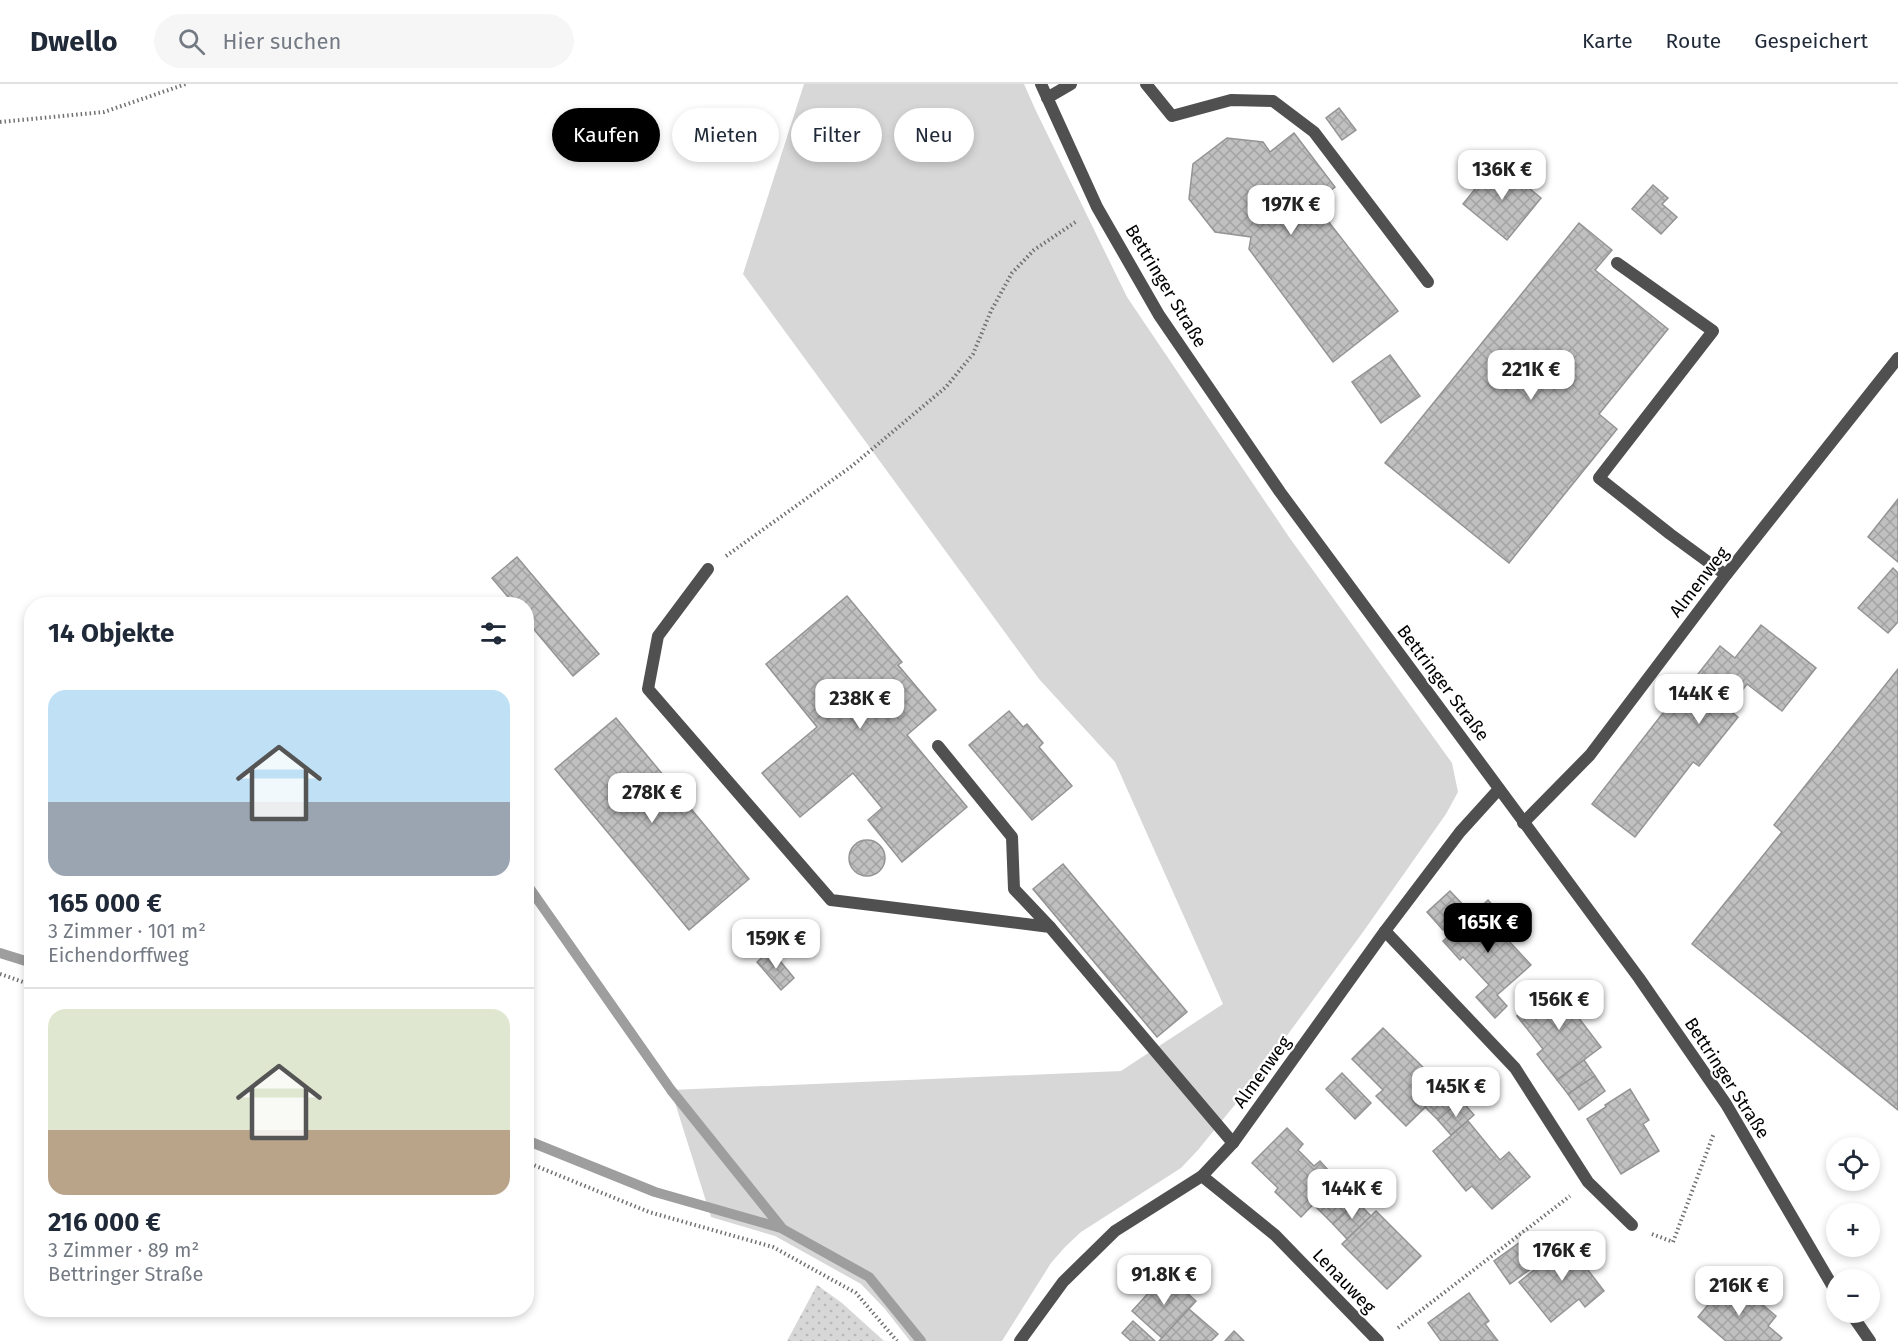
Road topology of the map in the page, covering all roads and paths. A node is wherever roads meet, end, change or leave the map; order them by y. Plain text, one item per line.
1 (186, 84) edge
2 (1041, 84) edge
3 (1071, 84) edge
4 (1146, 84) edge
5 (1047, 98) junction
6 (0, 122) edge
7 (1097, 207) junction
8 (1617, 263) dead end
9 (1428, 282) dead end
10 (1898, 358) edge
11 (708, 569) joint
12 (1726, 575) junction
13 (938, 746) dead end
14 (1499, 789) junction
15 (1523, 823) junction
16 (1050, 927) junction
17 (1385, 931) junction
18 (0, 974) edge
19 (24, 982) edge
20 (1725, 1104) junction
21 (1233, 1143) junction
22 (534, 1165) edge
23 (1202, 1176) junction
24 (1588, 1182) junction
25 (1632, 1225) joint
26 (1826, 1275) edge
27 (1858, 1323) edge
28 (1390, 1334) dead end
29 (897, 1341) edge
30 (1020, 1341) edge
31 (1378, 1341) edge
32 (1870, 1341) edge

1 - 6 path
2 - 5 street, Bettringer Straße
3 - 5 street
4 - 9 street
5 - 7 street, Bettringer Straße
7 - 11 path
7 - 14 street, Bettringer Straße
8 - 12 street
10 - 12 street, Almenweg
11 - 16 street
12 - 15 street, Almenweg
13 - 16 street
14 - 15 street, Bettringer Straße
14 - 17 street, Almenweg
15 - 20 street, Bettringer Straße
16 - 21 street
17 - 21 street, Almenweg
17 - 24 street
18 - 19 path
20 - 25 path
20 - 26 street, Bettringer Straße
21 - 23 street, Almenweg
22 - 29 path
23 - 30 street, Almenweg
23 - 31 street, Lenauweg
24 - 25 street
24 - 28 path
27 - 32 street

